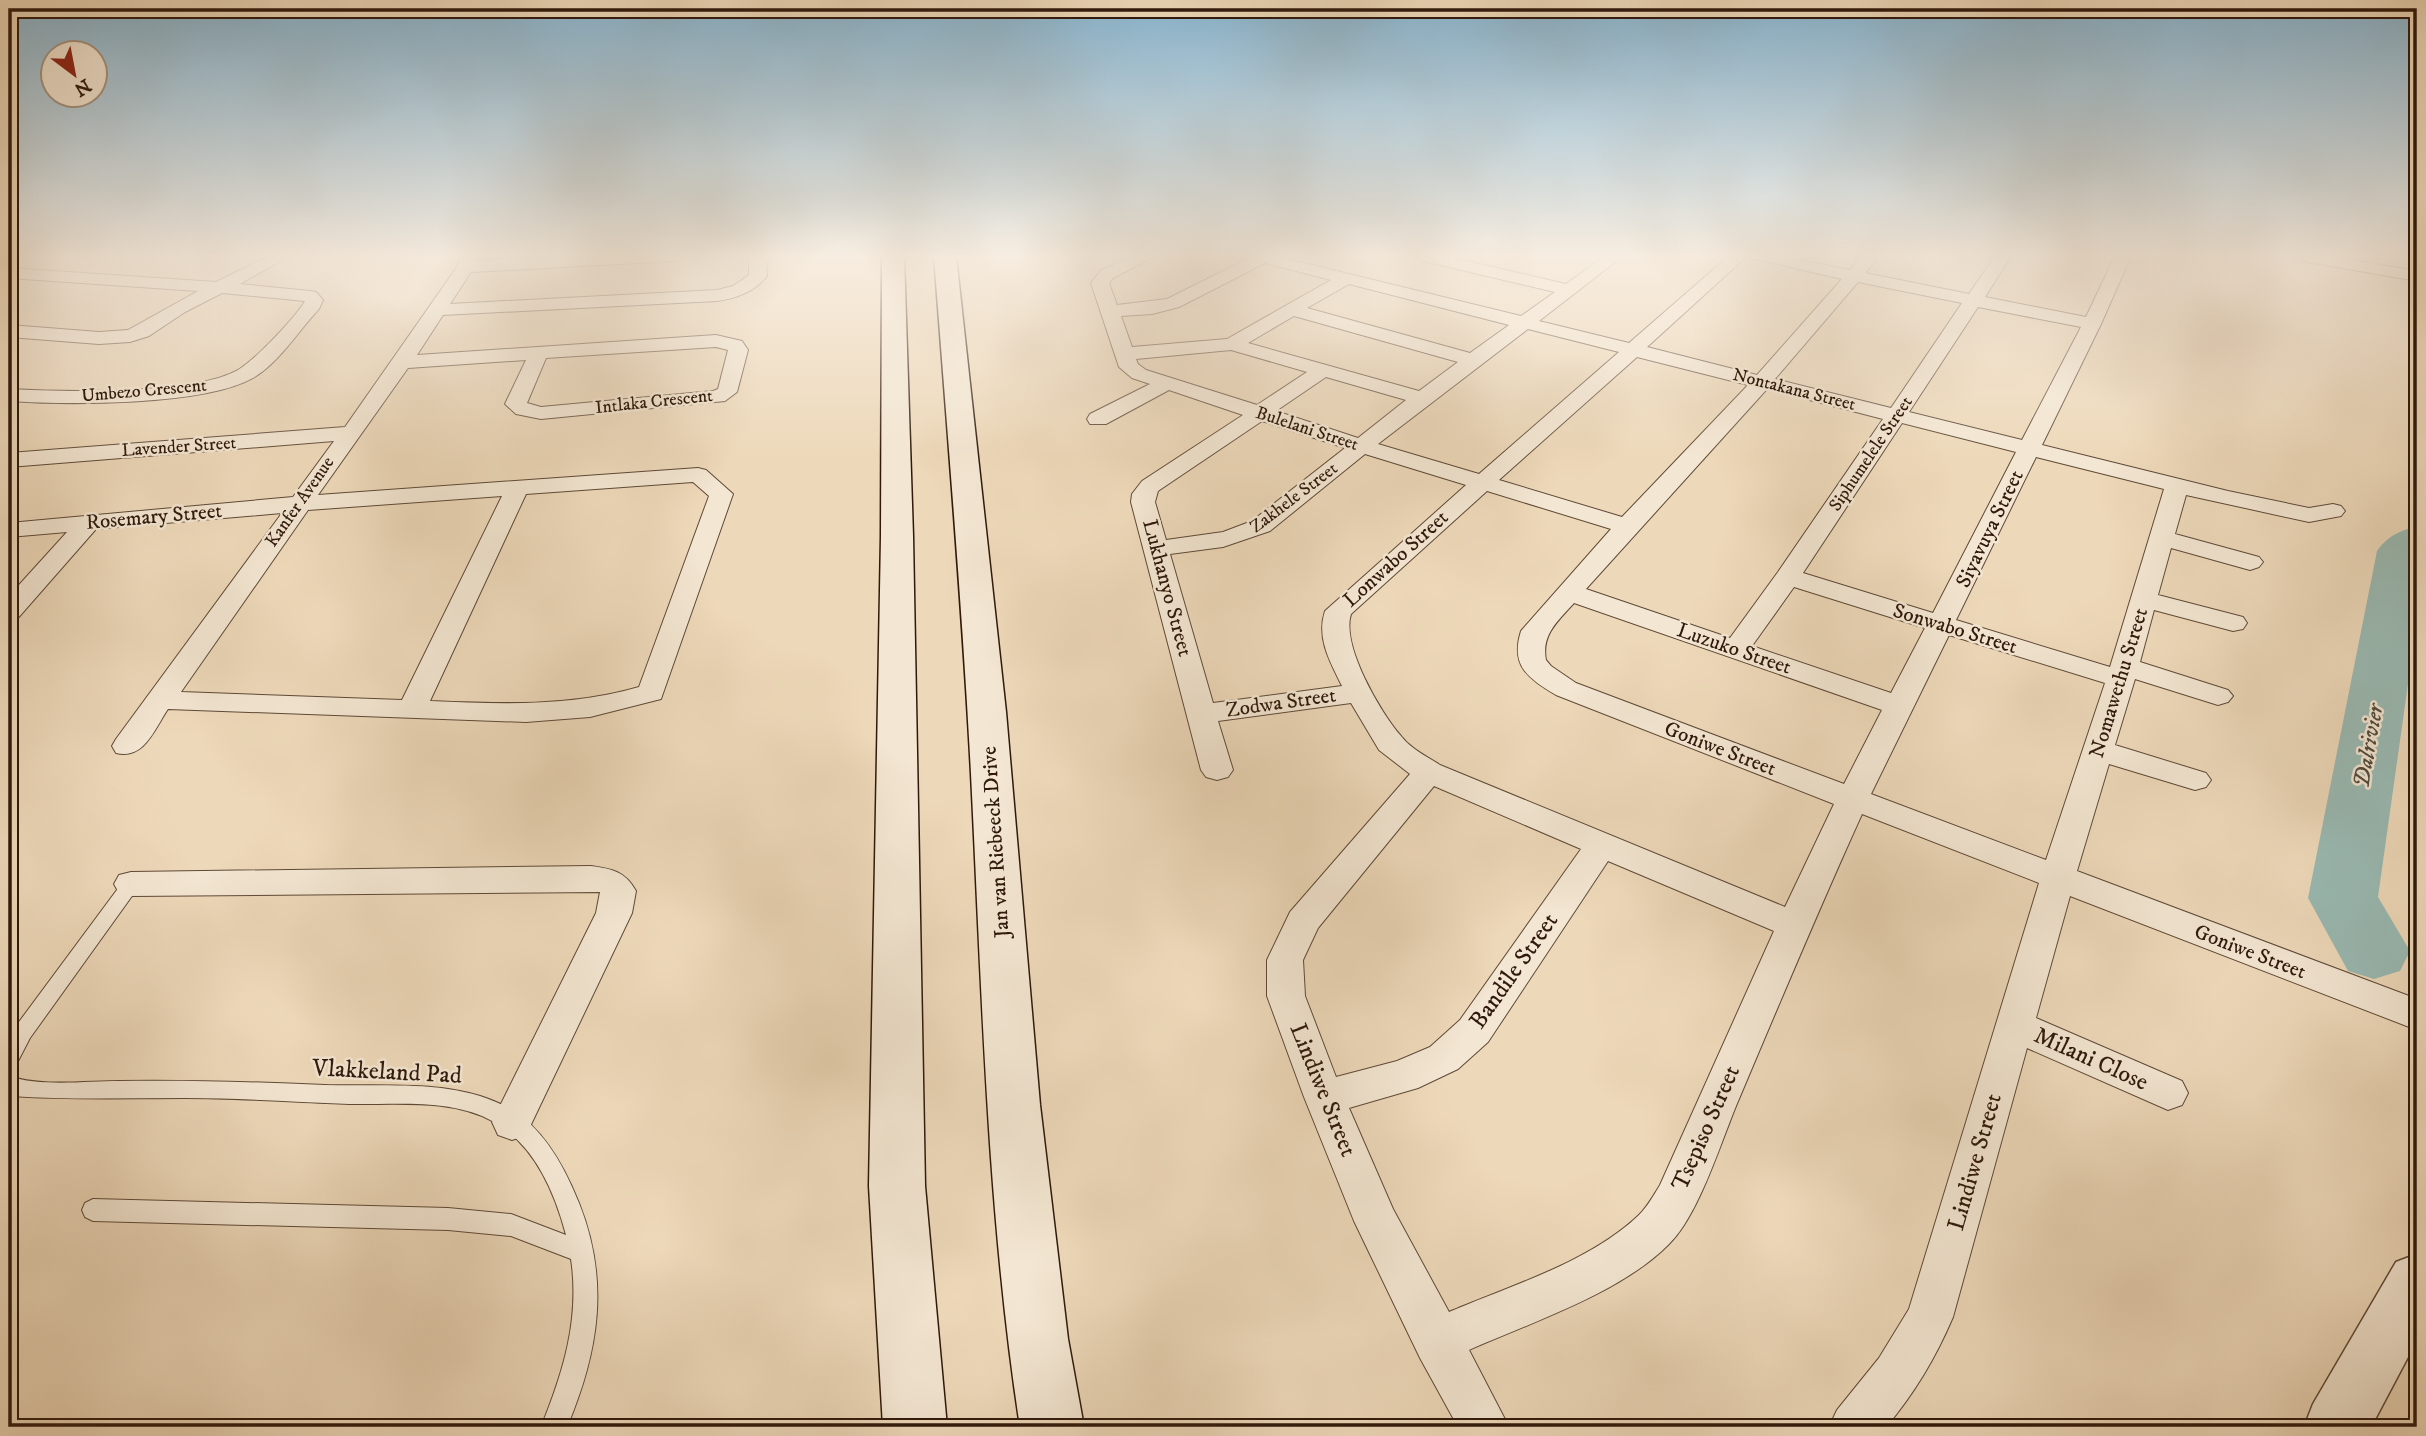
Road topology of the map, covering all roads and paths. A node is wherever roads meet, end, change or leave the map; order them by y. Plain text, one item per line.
1 (156, 323) edge
2 (296, 323) edge
3 (428, 323) edge
4 (894, 323) edge
5 (951, 323) edge
6 (1115, 323) edge
7 (1269, 323) edge
8 (1339, 323) edge
9 (1524, 323) joint
10 (1662, 323) edge
11 (1813, 323) edge
12 (1958, 323) edge
13 (2087, 323) edge
14 (2092, 324) joint
15 (9, 331) edge
16 (1232, 344) junction
17 (1631, 350) junction
18 (538, 354) junction
19 (1125, 354) junction
20 (1473, 360) junction
21 (402, 362) junction
22 (1322, 371) junction
23 (1763, 381) junction
24 (1166, 384) junction
25 (9, 395) edge
26 (1422, 398) junction
27 (1258, 413) junction
28 (1896, 415) junction
29 (1098, 419) dead end
30 (349, 433) junction
31 (1362, 446) junction
32 (2029, 449) junction
33 (9, 460) edge
34 (1482, 482) junction
35 (2177, 485) junction
36 (517, 489) junction
37 (299, 504) junction
38 (2333, 511) dead end
39 (89, 523) junction
40 (1626, 526) junction
41 (9, 530) edge
42 (2162, 538) junction
43 (1156, 548) junction
44 (2250, 562) dead end
45 (1788, 578) junction
46 (1569, 592) junction
47 (2144, 599) junction
48 (9, 612) edge
49 (2232, 623) dead end
50 (1942, 625) junction
51 (1735, 650) junction
52 (2123, 673) junction
53 (1360, 693) junction
54 (2218, 696) dead end
55 (160, 699) junction
56 (1899, 706) junction
57 (412, 709) junction
58 (1201, 714) junction
59 (127, 746) dead end
60 (2098, 750) junction
61 (1216, 770) dead end
62 (1429, 772) junction
63 (2195, 780) dead end
64 (1852, 800) junction
65 (1602, 844) junction
66 (2057, 879) junction
67 (131, 884) joint
68 (1794, 925) junction
69 (2417, 1016) edge
70 (2014, 1025) junction
71 (9, 1059) edge
72 (9, 1085) edge
73 (2168, 1093) dead end
74 (1324, 1097) junction
75 (512, 1122) junction
76 (93, 1210) dead end
77 (583, 1253) junction
78 (2417, 1282) edge
79 (1437, 1341) junction
80 (554, 1427) edge
81 (915, 1427) edge
82 (1052, 1427) edge
83 (1484, 1427) edge
84 (1854, 1427) edge
85 (2336, 1427) edge

1 - 15 street
2 - 25 street, Umbezo Crescent
3 - 21 street, Kanfer Avenue
4 - 81 main road
5 - 82 main road, Jan van Riebeeck Drive
6 - 19 street, Bulelani Street
7 - 16 street
8 - 20 street
9 - 17 street, Nontakana Street
9 - 20 street, Zakhele Street
10 - 17 street, Lonwabo Street
11 - 23 street, Goniwe Street
12 - 28 street, Siphumelele Street
13 - 14 street
14 - 32 street, Siyavuya Street
16 - 19 street
16 - 22 street
17 - 23 street, Nontakana Street
17 - 34 street, Lonwabo Street
18 - 18 street, Intlaka Crescent
18 - 21 street, Intlaka Crescent
19 - 24 street, Bulelani Street
20 - 26 street, Zakhele Street
21 - 30 street, Kanfer Avenue
22 - 26 street
22 - 27 street, Lukhanyo Street
23 - 28 street, Nontakana Street
23 - 40 street, Goniwe Street
24 - 27 street, Bulelani Street
24 - 29 street
26 - 31 street, Zakhele Street
27 - 31 street, Bulelani Street
27 - 43 street, Lukhanyo Street
28 - 32 street, Nontakana Street
28 - 45 street, Siphumelele Street
30 - 33 street, Lavender Street
30 - 37 street, Kanfer Avenue
31 - 34 street, Bulelani Street
31 - 43 street, Zakhele Street
32 - 35 street, Nontakana Street
32 - 50 street, Siyavuya Street
34 - 40 street, Bulelani Street
34 - 53 street, Lonwabo Street
35 - 38 street, Nontakana Street
35 - 42 street, Nomawethu Street
36 - 37 street, Rosemary Street
36 - 57 street
36 - 57 street, Rosemary Street
37 - 39 street, Rosemary Street
37 - 55 street, Kanfer Avenue
39 - 41 street, Rosemary Street
39 - 48 street
40 - 46 street, Goniwe Street
42 - 44 street
42 - 47 street, Nomawethu Street
43 - 58 street, Lukhanyo Street
45 - 50 street, Sonwabo Street
45 - 51 street, Siphumelele Street
46 - 51 street, Luzuko Street
46 - 64 street, Goniwe Street
47 - 49 street
47 - 52 street, Nomawethu Street
50 - 52 street, Sonwabo Street
50 - 56 street, Siyavuya Street
51 - 56 street, Luzuko Street
52 - 54 street, Sonwabo Street
52 - 60 street, Nomawethu Street
53 - 58 street, Zodwa Street
53 - 62 street, Lonwabo Street
55 - 57 street
55 - 59 street, Kanfer Avenue
56 - 64 street, Siyavuya Street
58 - 61 street, Lukhanyo Street
60 - 63 street
60 - 66 street, Nomawethu Street
62 - 65 street, Lonwabo Street
62 - 74 street, Lindiwe Street
64 - 66 street, Goniwe Street
64 - 68 street, Tsepiso Street
65 - 68 street, Lonwabo Street
65 - 74 street, Bandile Street
66 - 69 street, Goniwe Street
66 - 70 street, Lindiwe Street
67 - 71 lane
67 - 75 street
68 - 79 street, Tsepiso Street
70 - 73 street, Milani Close
70 - 84 street, Lindiwe Street
72 - 75 lane, Vlakkeland Pad
74 - 79 street, Lindiwe Street
75 - 77 lane, Vlakkeland Pad
76 - 77 lane
77 - 80 lane, Vlakkeland Pad
78 - 85 main road
79 - 83 street, Lindiwe Street

